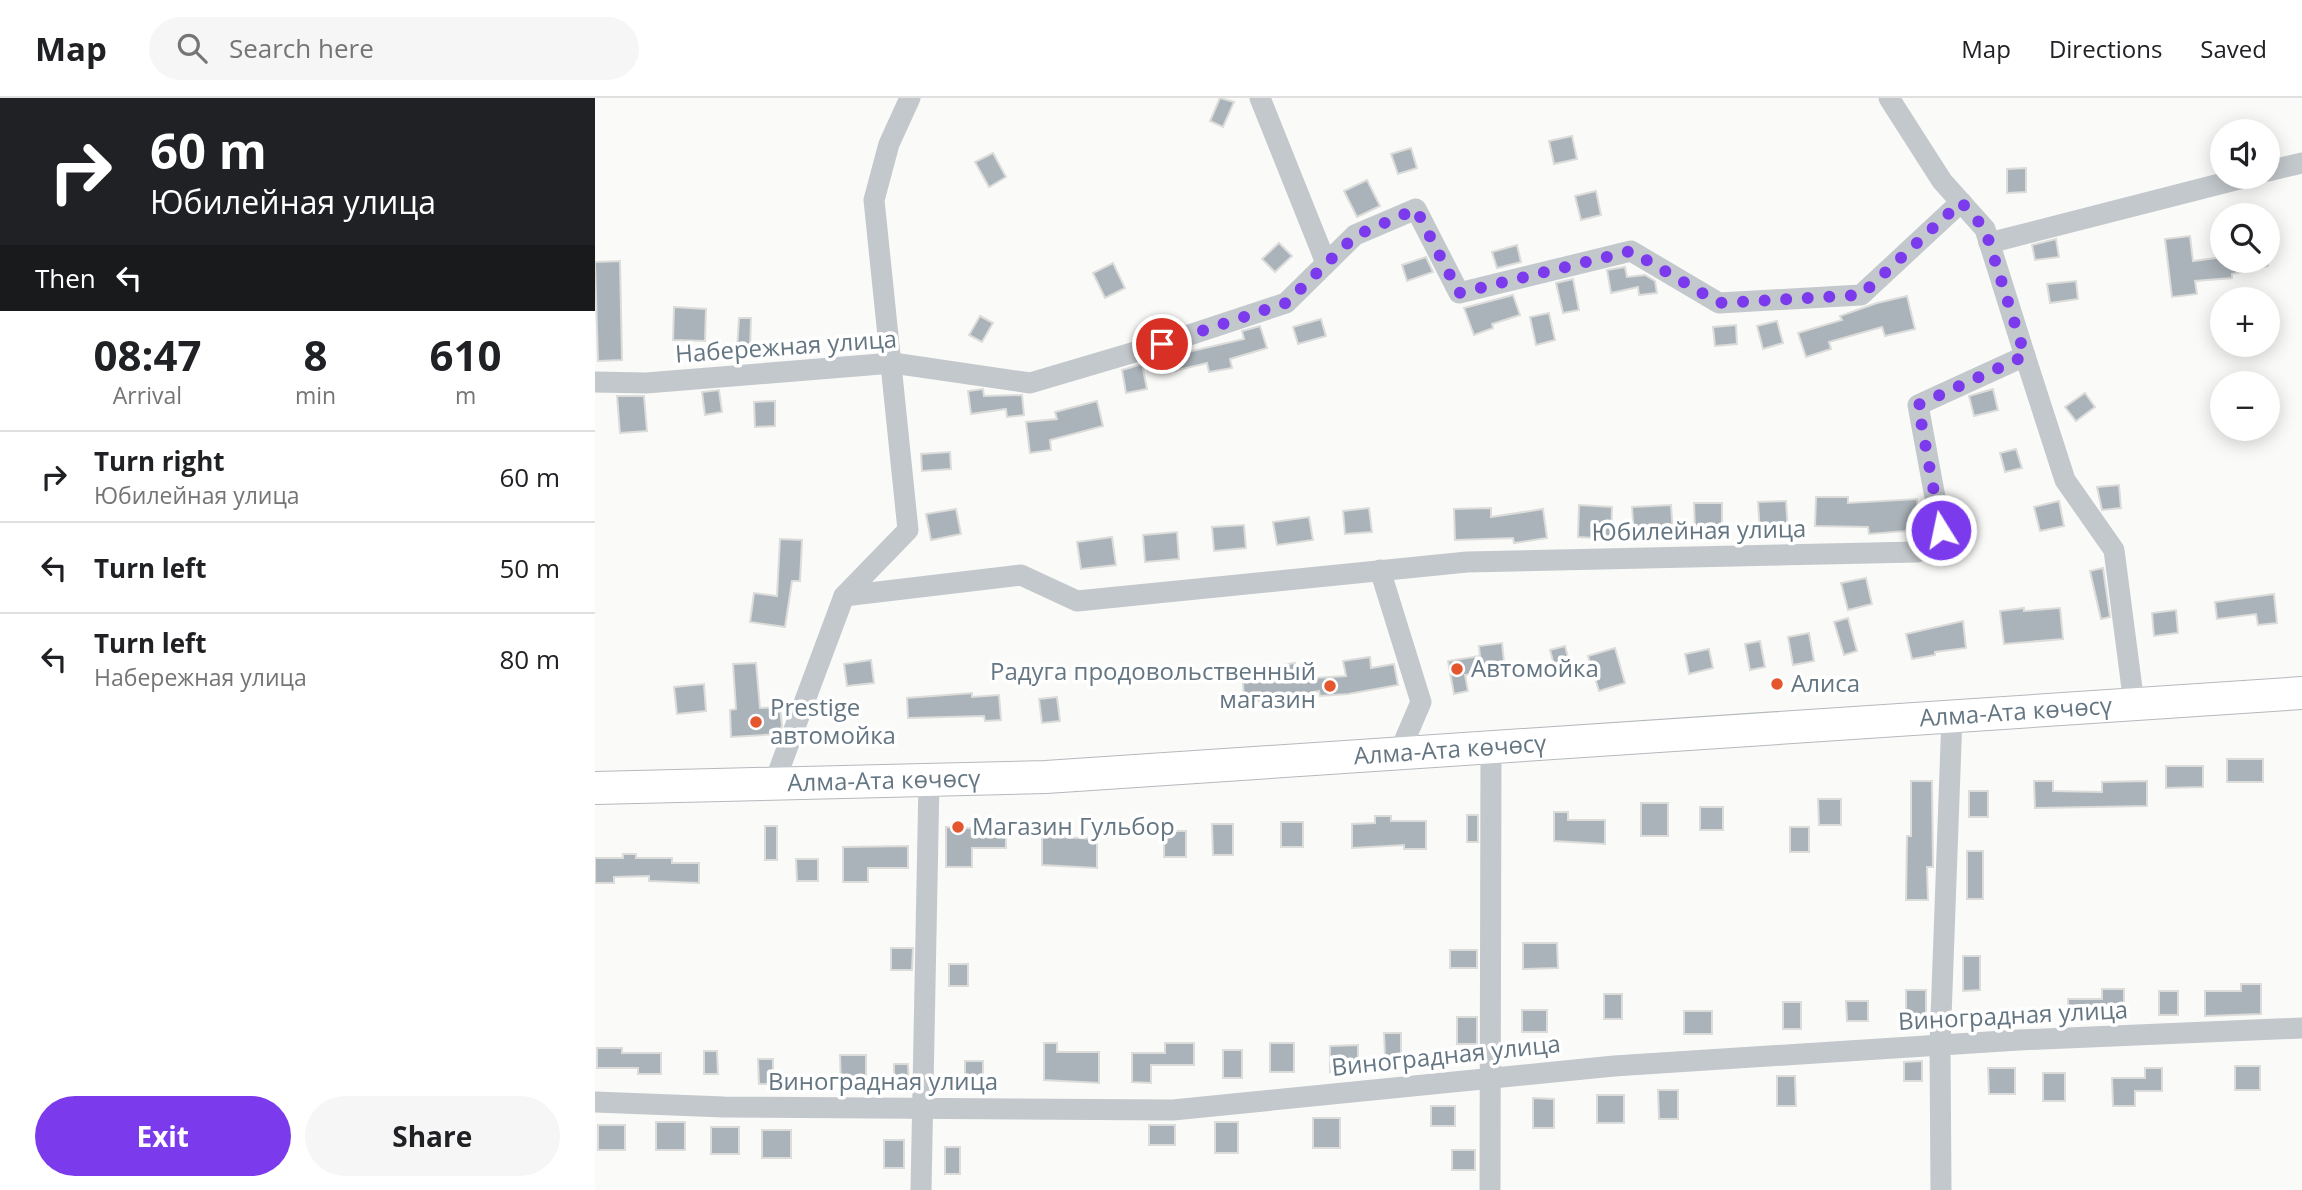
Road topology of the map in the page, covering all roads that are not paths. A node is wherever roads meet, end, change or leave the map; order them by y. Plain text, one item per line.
1 (910, 98) edge
2 (1260, 98) edge
3 (1889, 98) edge
4 (2302, 163) edge
5 (2280, 168) edge
6 (2210, 186) edge
7 (1961, 202) junction
8 (1989, 243) junction
9 (1327, 263) junction
10 (2025, 356) junction
11 (893, 363) junction
12 (595, 382) edge
13 (1380, 570) junction
14 (844, 596) junction
15 (2302, 693) edge
16 (2134, 704) junction
17 (1952, 716) junction
18 (1491, 745) junction
19 (1400, 751) junction
20 (929, 781) junction
21 (773, 786) junction
22 (595, 788) edge
23 (2302, 1028) edge
24 (1940, 1045) junction
25 (1492, 1078) junction
26 (595, 1102) edge
27 (924, 1108) junction
28 (921, 1190) edge
29 (1490, 1190) edge
30 (1941, 1190) edge

1 - 11 street
2 - 9 street
3 - 7 street
4 - 5 street
6 - 8 street
7 - 8 street
7 - 9 street, Набережная улица
8 - 10 street
9 - 11 street, Набережная улица
10 - 13 street, Юбилейная улица
10 - 16 street
11 - 12 street, Набережная улица
11 - 14 street
13 - 14 street, Юбилейная улица
13 - 19 street
14 - 21 street
15 - 16 highway, Алма-Ата көчөсү
16 - 17 highway, Алма-Ата көчөсү
17 - 18 highway, Алма-Ата көчөсү
17 - 24 street
18 - 19 highway, Алма-Ата көчөсү
18 - 25 street
19 - 20 highway, Алма-Ата көчөсү
20 - 21 highway, Алма-Ата көчөсү
20 - 27 street
21 - 22 highway, Алма-Ата көчөсү
23 - 24 street, Виноградная улица
24 - 25 street, Виноградная улица
24 - 30 street
25 - 27 street, Виноградная улица
25 - 29 street
26 - 27 street, Виноградная улица
27 - 28 street

